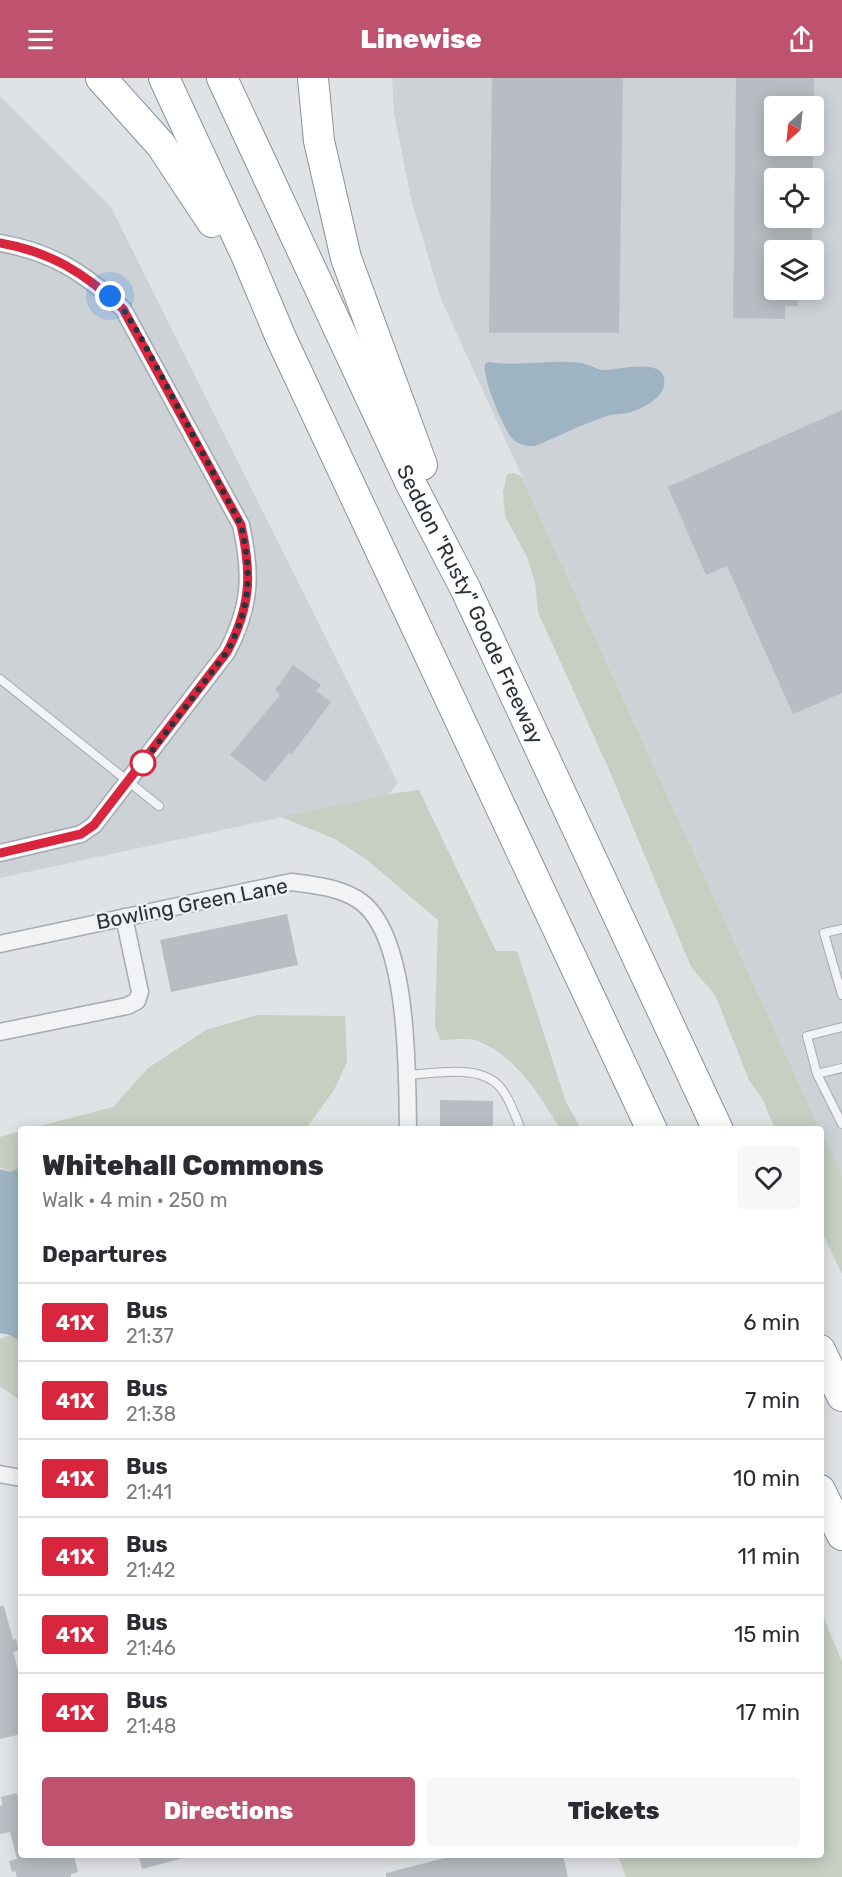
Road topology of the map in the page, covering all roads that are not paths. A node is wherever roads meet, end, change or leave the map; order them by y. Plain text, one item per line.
1 (101, 78) edge
2 (164, 78) edge
3 (222, 78) edge
4 (313, 78) edge
5 (0, 243) edge
6 (281, 338) junction
7 (465, 590) junction
8 (0, 679) edge
9 (129, 782) junction
10 (159, 806) dead end
11 (0, 853) edge
12 (123, 917) junction
13 (842, 929) edge
14 (0, 944) edge
15 (842, 995) edge
16 (842, 1027) edge
17 (0, 1032) edge
18 (842, 1068) edge
19 (817, 1074) junction
20 (406, 1076) junction
21 (839, 1111) edge
22 (842, 1124) edge
23 (408, 1126) edge
24 (519, 1126) edge
25 (650, 1126) edge
26 (716, 1126) edge
27 (824, 1358) edge
28 (842, 1396) edge
29 (0, 1474) edge
30 (18, 1477) edge
31 (824, 1498) edge
32 (842, 1535) edge

1 - 6 highway
2 - 6 highway
3 - 7 highway, Seddon "Rusty" Goode Freeway
4 - 7 highway
5 - 9 street
6 - 25 highway
7 - 26 highway, Seddon "Rusty" Goode Freeway
8 - 9 lane
9 - 10 lane
9 - 11 street
12 - 14 street, Bowling Green Lane
12 - 17 street
12 - 20 street, Bowling Green Lane
13 - 15 lane
16 - 19 lane
18 - 19 lane
19 - 21 lane
20 - 23 street, Bowling Green Lane
20 - 24 lane
21 - 22 lane
27 - 28 highway
29 - 30 street
31 - 32 highway

